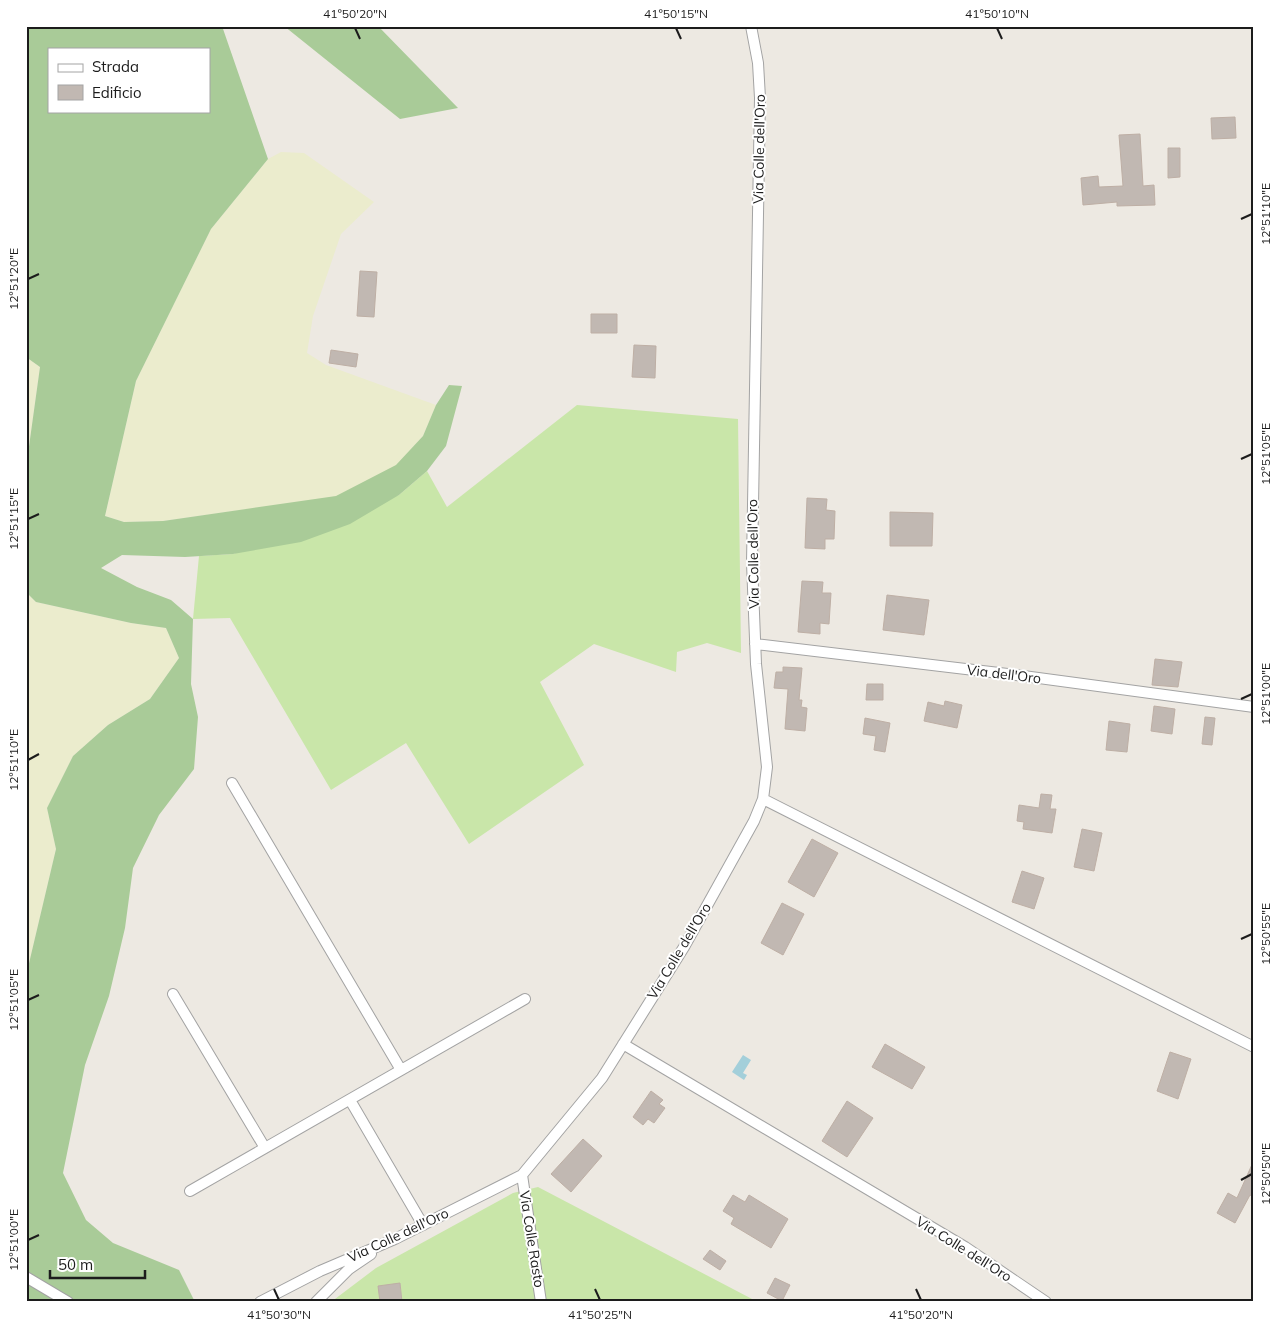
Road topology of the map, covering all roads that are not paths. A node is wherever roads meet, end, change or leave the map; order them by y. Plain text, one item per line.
1 (751, 26) edge
2 (755, 644) junction
3 (1254, 707) edge
4 (232, 783) dead end
5 (763, 799) junction
6 (173, 994) dead end
7 (525, 999) dead end
8 (623, 1044) junction
9 (1254, 1047) edge
10 (401, 1070) junction
11 (350, 1100) junction
12 (265, 1148) junction
13 (522, 1175) junction
14 (190, 1191) dead end
15 (423, 1225) junction
16 (395, 1239) junction
17 (26, 1277) edge
18 (68, 1302) edge
19 (260, 1302) edge
20 (316, 1302) edge
21 (541, 1302) edge
22 (1046, 1302) edge

1 - 2 street, Via Colle dell'Oro
2 - 3 street, Via dell'Oro
2 - 5 street, Via Colle dell'Oro
4 - 10 street
5 - 8 street, Via Colle dell'Oro
5 - 9 street
6 - 12 street
7 - 10 street
8 - 13 street, Via Colle dell'Oro
8 - 22 street, Via Colle dell'Oro
10 - 11 street
11 - 12 street
11 - 15 street
12 - 14 street
13 - 15 street, Via Colle dell'Oro
13 - 21 street, Via Colle Rasto
15 - 16 street, Via Colle dell'Oro
16 - 19 street, Via Colle dell'Oro
16 - 20 street
17 - 18 street

